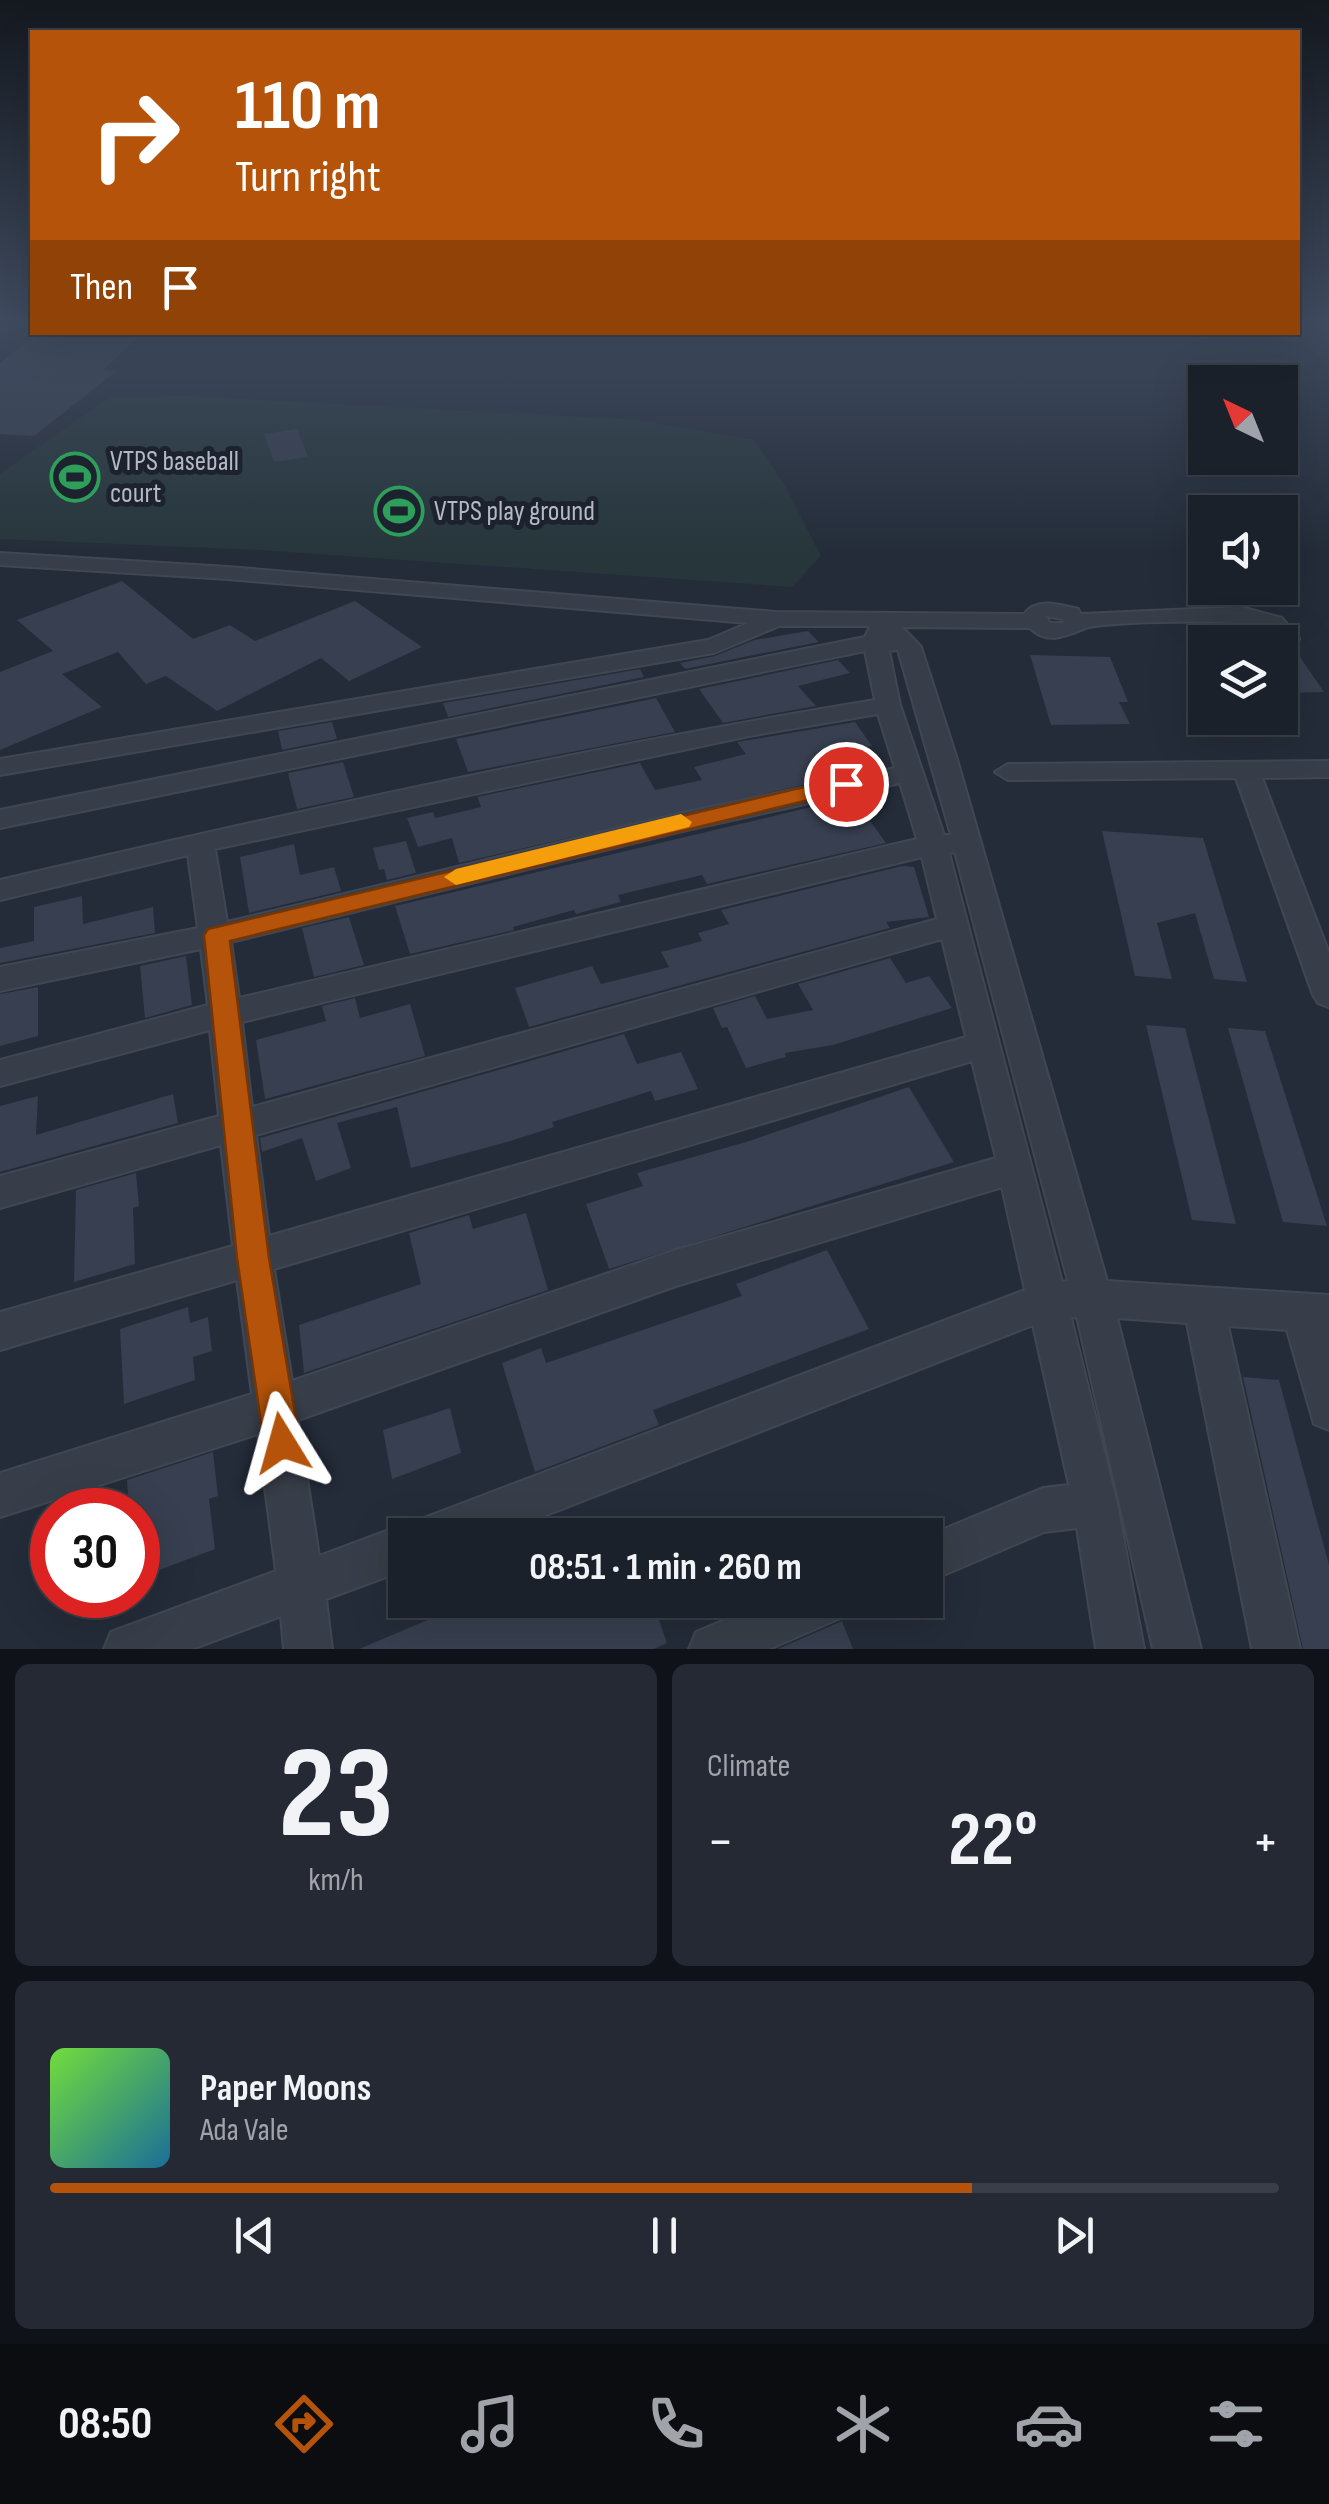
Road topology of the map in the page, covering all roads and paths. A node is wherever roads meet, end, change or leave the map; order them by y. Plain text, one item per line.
1 (0, 559) edge
2 (776, 619) junction
3 (1276, 625) edge
4 (889, 637) junction
5 (888, 705) junction
6 (0, 767) edge
7 (1329, 769) edge
8 (1246, 770) junction
9 (1008, 772) dead end
10 (908, 774) junction
11 (0, 818) edge
12 (200, 843) junction
13 (948, 844) junction
14 (0, 890) edge
15 (953, 925) junction
16 (216, 935) junction
17 (0, 980) edge
18 (1329, 995) edge
19 (226, 1013) junction
20 (984, 1045) junction
21 (0, 1073) edge
22 (237, 1125) junction
23 (1016, 1168) junction
24 (0, 1192) edge
25 (253, 1258) junction
26 (1092, 1298) junction
27 (1045, 1300) junction
28 (1204, 1307) junction
29 (1316, 1313) edge
30 (0, 1331) edge
31 (277, 1407) junction
32 (1329, 1409) edge
33 (0, 1494) edge
34 (1095, 1504) junction
35 (482, 1518) edge
36 (943, 1552) edge
37 (388, 1553) edge
38 (301, 1586) junction
39 (786, 1618) edge
40 (128, 1649) edge
41 (308, 1649) edge
42 (713, 1649) edge
43 (1120, 1649) edge
44 (1177, 1649) edge
45 (1276, 1649) edge

1 - 2 street
2 - 4 street
2 - 6 street
3 - 4 street
4 - 5 street
4 - 11 street
4 - 13 street
5 - 10 street
5 - 12 street
7 - 8 street
8 - 9 street
8 - 18 street
10 - 13 street
10 - 16 street
12 - 14 street
12 - 16 street
13 - 15 street
13 - 19 street
13 - 26 street
15 - 20 street
15 - 22 street
16 - 17 street
16 - 19 street
19 - 21 street
19 - 22 street
20 - 23 street
20 - 25 street
22 - 24 street
22 - 25 street
23 - 27 street
23 - 31 street
25 - 30 street
25 - 31 street
26 - 27 street
26 - 28 street
26 - 44 street
27 - 34 street
27 - 35 street
28 - 29 street
28 - 45 street
29 - 32 street
31 - 33 street
31 - 38 street
34 - 36 street
34 - 43 street
37 - 38 street
38 - 40 street
38 - 41 street
39 - 42 street

